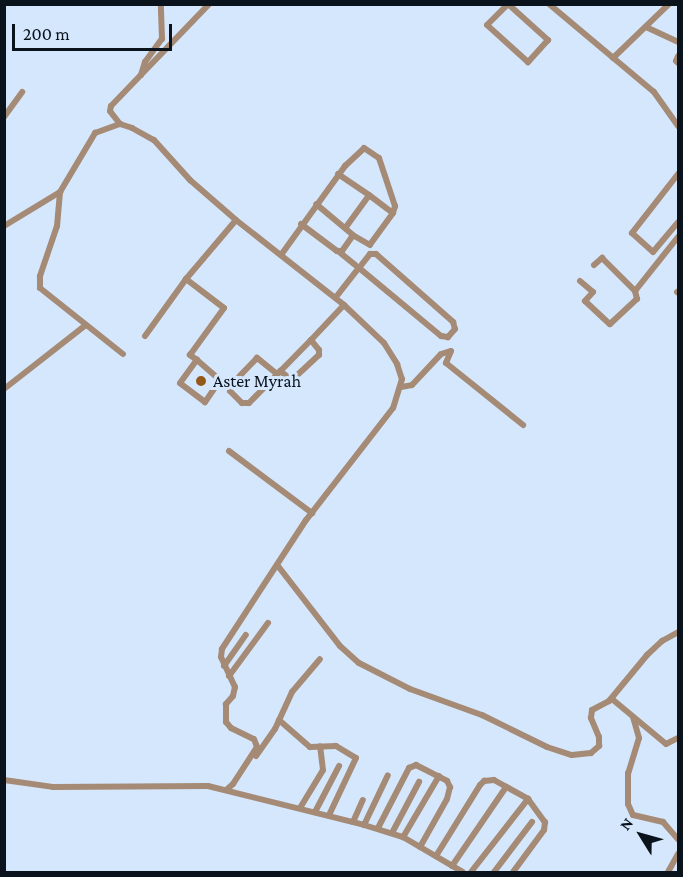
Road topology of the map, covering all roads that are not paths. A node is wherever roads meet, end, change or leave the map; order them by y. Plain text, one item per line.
1 (161, 4) edge
2 (208, 4) edge
3 (508, 4) edge
4 (549, 4) edge
5 (669, 4) edge
6 (646, 27) junction
7 (678, 42) edge
8 (678, 56) edge
9 (613, 58) junction
10 (678, 63) edge
11 (141, 76) junction
12 (22, 92) dead end
13 (4, 117) edge
14 (120, 124) junction
15 (678, 126) edge
16 (338, 174) junction
17 (678, 174) edge
18 (672, 182) junction
19 (678, 188) edge
20 (60, 192) junction
21 (369, 195) junction
22 (316, 204) junction
23 (393, 213) junction
24 (236, 220) junction
25 (678, 222) edge
26 (301, 224) junction
27 (4, 226) edge
28 (346, 227) junction
29 (353, 235) junction
30 (678, 237) edge
31 (337, 251) junction
32 (281, 255) junction
33 (594, 265) dead end
34 (357, 267) junction
35 (186, 279) junction
36 (580, 281) dead end
37 (635, 291) junction
38 (336, 297) junction
39 (344, 304) junction
40 (86, 325) junction
41 (145, 336) dead end
42 (311, 340) junction
43 (123, 354) dead end
44 (197, 360) junction
45 (279, 373) junction
46 (401, 387) junction
47 (4, 389) edge
48 (523, 425) dead end
49 (229, 451) dead end
50 (312, 513) junction
51 (278, 566) junction
52 (268, 623) dead end
53 (678, 632) edge
54 (246, 635) dead end
55 (320, 658) dead end
56 (224, 666) junction
57 (229, 676) junction
58 (609, 701) junction
59 (633, 717) junction
60 (279, 720) junction
61 (678, 738) edge
62 (256, 742) junction
63 (264, 746) junction
64 (320, 747) junction
65 (339, 766) dead end
66 (388, 775) dead end
67 (439, 776) junction
68 (4, 780) edge
69 (419, 782) dead end
70 (506, 787) junction
71 (229, 790) junction
72 (528, 799) junction
73 (363, 800) dead end
74 (300, 808) junction
75 (315, 812) junction
76 (329, 815) junction
77 (353, 822) junction
78 (532, 822) dead end
79 (364, 825) junction
80 (378, 828) junction
81 (392, 833) junction
82 (403, 837) junction
83 (678, 838) edge
84 (420, 847) junction
85 (678, 854) edge
86 (436, 856) junction
87 (452, 866) junction
88 (463, 873) edge
89 (471, 873) edge
90 (494, 873) edge
91 (513, 873) edge
92 (668, 873) edge

1 - 11 street
2 - 11 street
3 - 3 street
4 - 9 street
5 - 6 street
6 - 7 street
6 - 9 street
8 - 10 street
9 - 15 street
11 - 14 street
12 - 13 street
14 - 20 street
14 - 24 street
16 - 21 street
16 - 22 street
16 - 23 street
17 - 18 street
18 - 19 street
18 - 25 street
20 - 27 street
20 - 40 street
21 - 23 street
21 - 28 street
22 - 26 street
22 - 28 street
23 - 29 street
24 - 32 street
24 - 35 street
26 - 31 street
26 - 32 street
28 - 29 street
29 - 31 street
30 - 37 street
31 - 34 street
32 - 38 street
33 - 37 street
34 - 34 street
34 - 38 street
35 - 41 street
35 - 44 street
36 - 37 street
38 - 39 street
39 - 42 street
39 - 46 street
40 - 43 street
40 - 47 street
42 - 45 street
42 - 45 street
44 - 44 street
45 - 45 street
46 - 48 street
46 - 50 street
49 - 50 street
50 - 51 street
51 - 56 street
51 - 58 street
52 - 57 street
53 - 58 street
54 - 56 street
55 - 60 street
56 - 57 street
57 - 62 street
58 - 59 street
59 - 61 street
59 - 83 street
60 - 63 street
60 - 64 street
62 - 63 street
62 - 71 street
63 - 71 street
64 - 74 street
64 - 76 street
65 - 75 street
66 - 79 street
67 - 80 street
67 - 82 street
67 - 84 street
68 - 71 street
69 - 81 street
70 - 72 street
70 - 86 street
70 - 87 street
71 - 74 street
72 - 89 street
72 - 91 street
73 - 77 street
74 - 75 street
75 - 76 street
76 - 77 street
77 - 79 street
78 - 90 street
79 - 80 street
80 - 81 street
81 - 82 street
82 - 84 street
84 - 86 street
85 - 92 street
86 - 87 street
87 - 88 street

